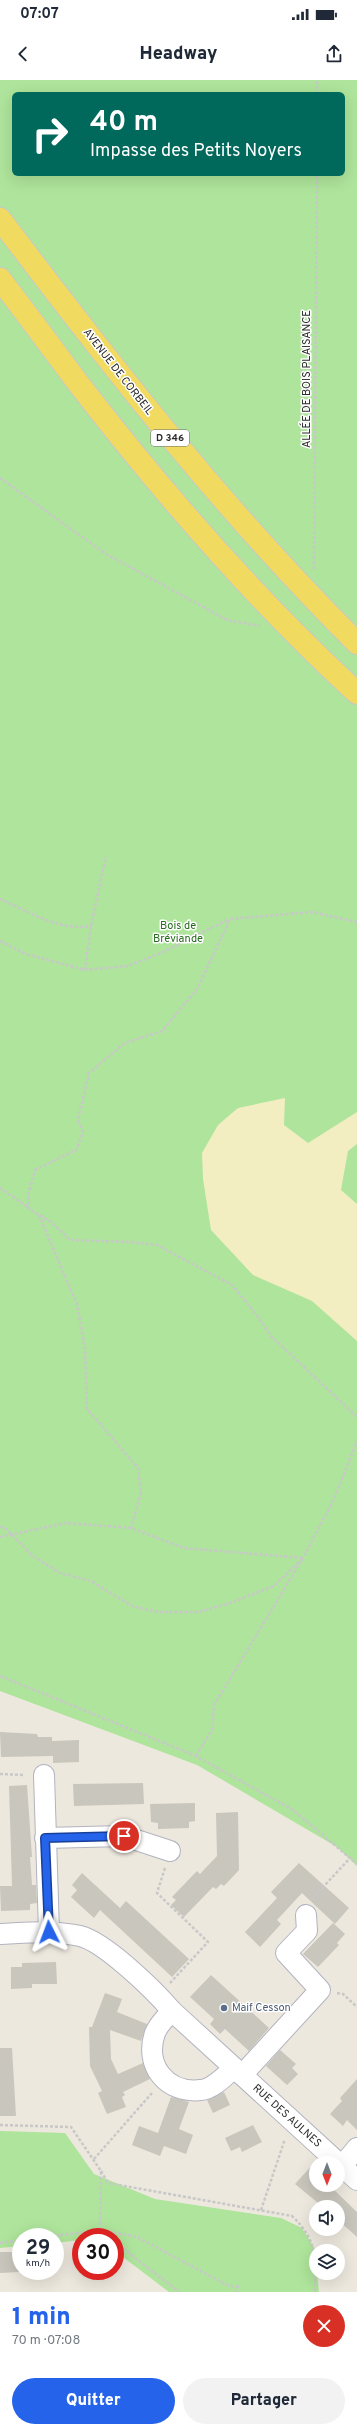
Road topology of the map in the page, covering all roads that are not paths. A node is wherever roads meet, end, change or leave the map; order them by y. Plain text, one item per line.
1 (0, 219) edge
2 (0, 279) edge
3 (357, 643) edge
4 (357, 693) edge
5 (44, 1775) road end
6 (45, 1838) junction
7 (170, 1851) road end
8 (306, 1915) road end
9 (49, 1932) junction
10 (0, 1934) edge
11 (172, 2011) junction
12 (238, 2071) junction
13 (357, 2148) edge
14 (331, 2156) edge
15 (345, 2162) edge
16 (345, 2169) edge
17 (357, 2180) edge

1 - 3 main road, AVENUE DE CORBEIL / D 346
2 - 4 main road
5 - 6 street
6 - 7 street
6 - 9 street
8 - 12 street
9 - 10 street, RUE DES AULNES
9 - 11 street, RUE DES AULNES
11 - 12 street, RUE DES AULNES
11 - 12 street
12 - 14 street, RUE DES AULNES
13 - 15 street
16 - 17 street, RUE DES AULNES

